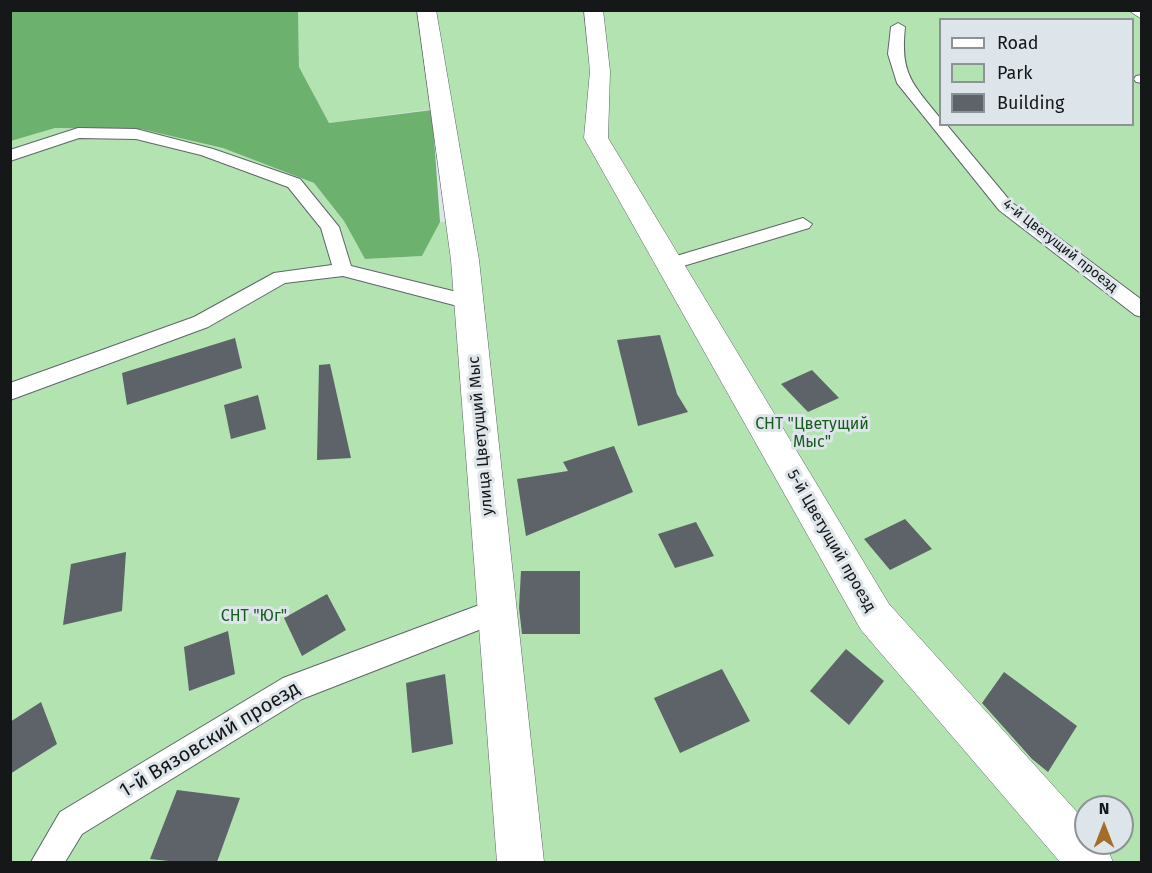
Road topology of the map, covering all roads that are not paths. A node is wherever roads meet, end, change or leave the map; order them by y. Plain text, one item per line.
1 (426, 10) edge
2 (593, 10) edge
3 (1137, 10) edge
4 (1142, 13) edge
5 (898, 27) dead end
6 (939, 126) edge
7 (939, 126) edge
8 (10, 156) edge
9 (803, 224) dead end
10 (669, 264) junction
11 (343, 270) junction
12 (469, 302) junction
13 (1142, 310) edge
14 (10, 392) edge
15 (498, 610) junction
16 (47, 862) edge
17 (521, 862) edge
18 (1090, 862) edge

1 - 12 street, улица Цветущий Мыс
2 - 10 street, 5-й Цветущий проезд
3 - 4 street
5 - 6 lane, 4-й Цветущий проезд
7 - 13 lane, 4-й Цветущий проезд
8 - 11 lane
9 - 10 lane
10 - 18 street, 5-й Цветущий проезд
11 - 12 lane
11 - 14 lane
12 - 15 street, улица Цветущий Мыс
15 - 16 lane, 1-й Вязовский проезд
15 - 17 street, улица Цветущий Мыс

